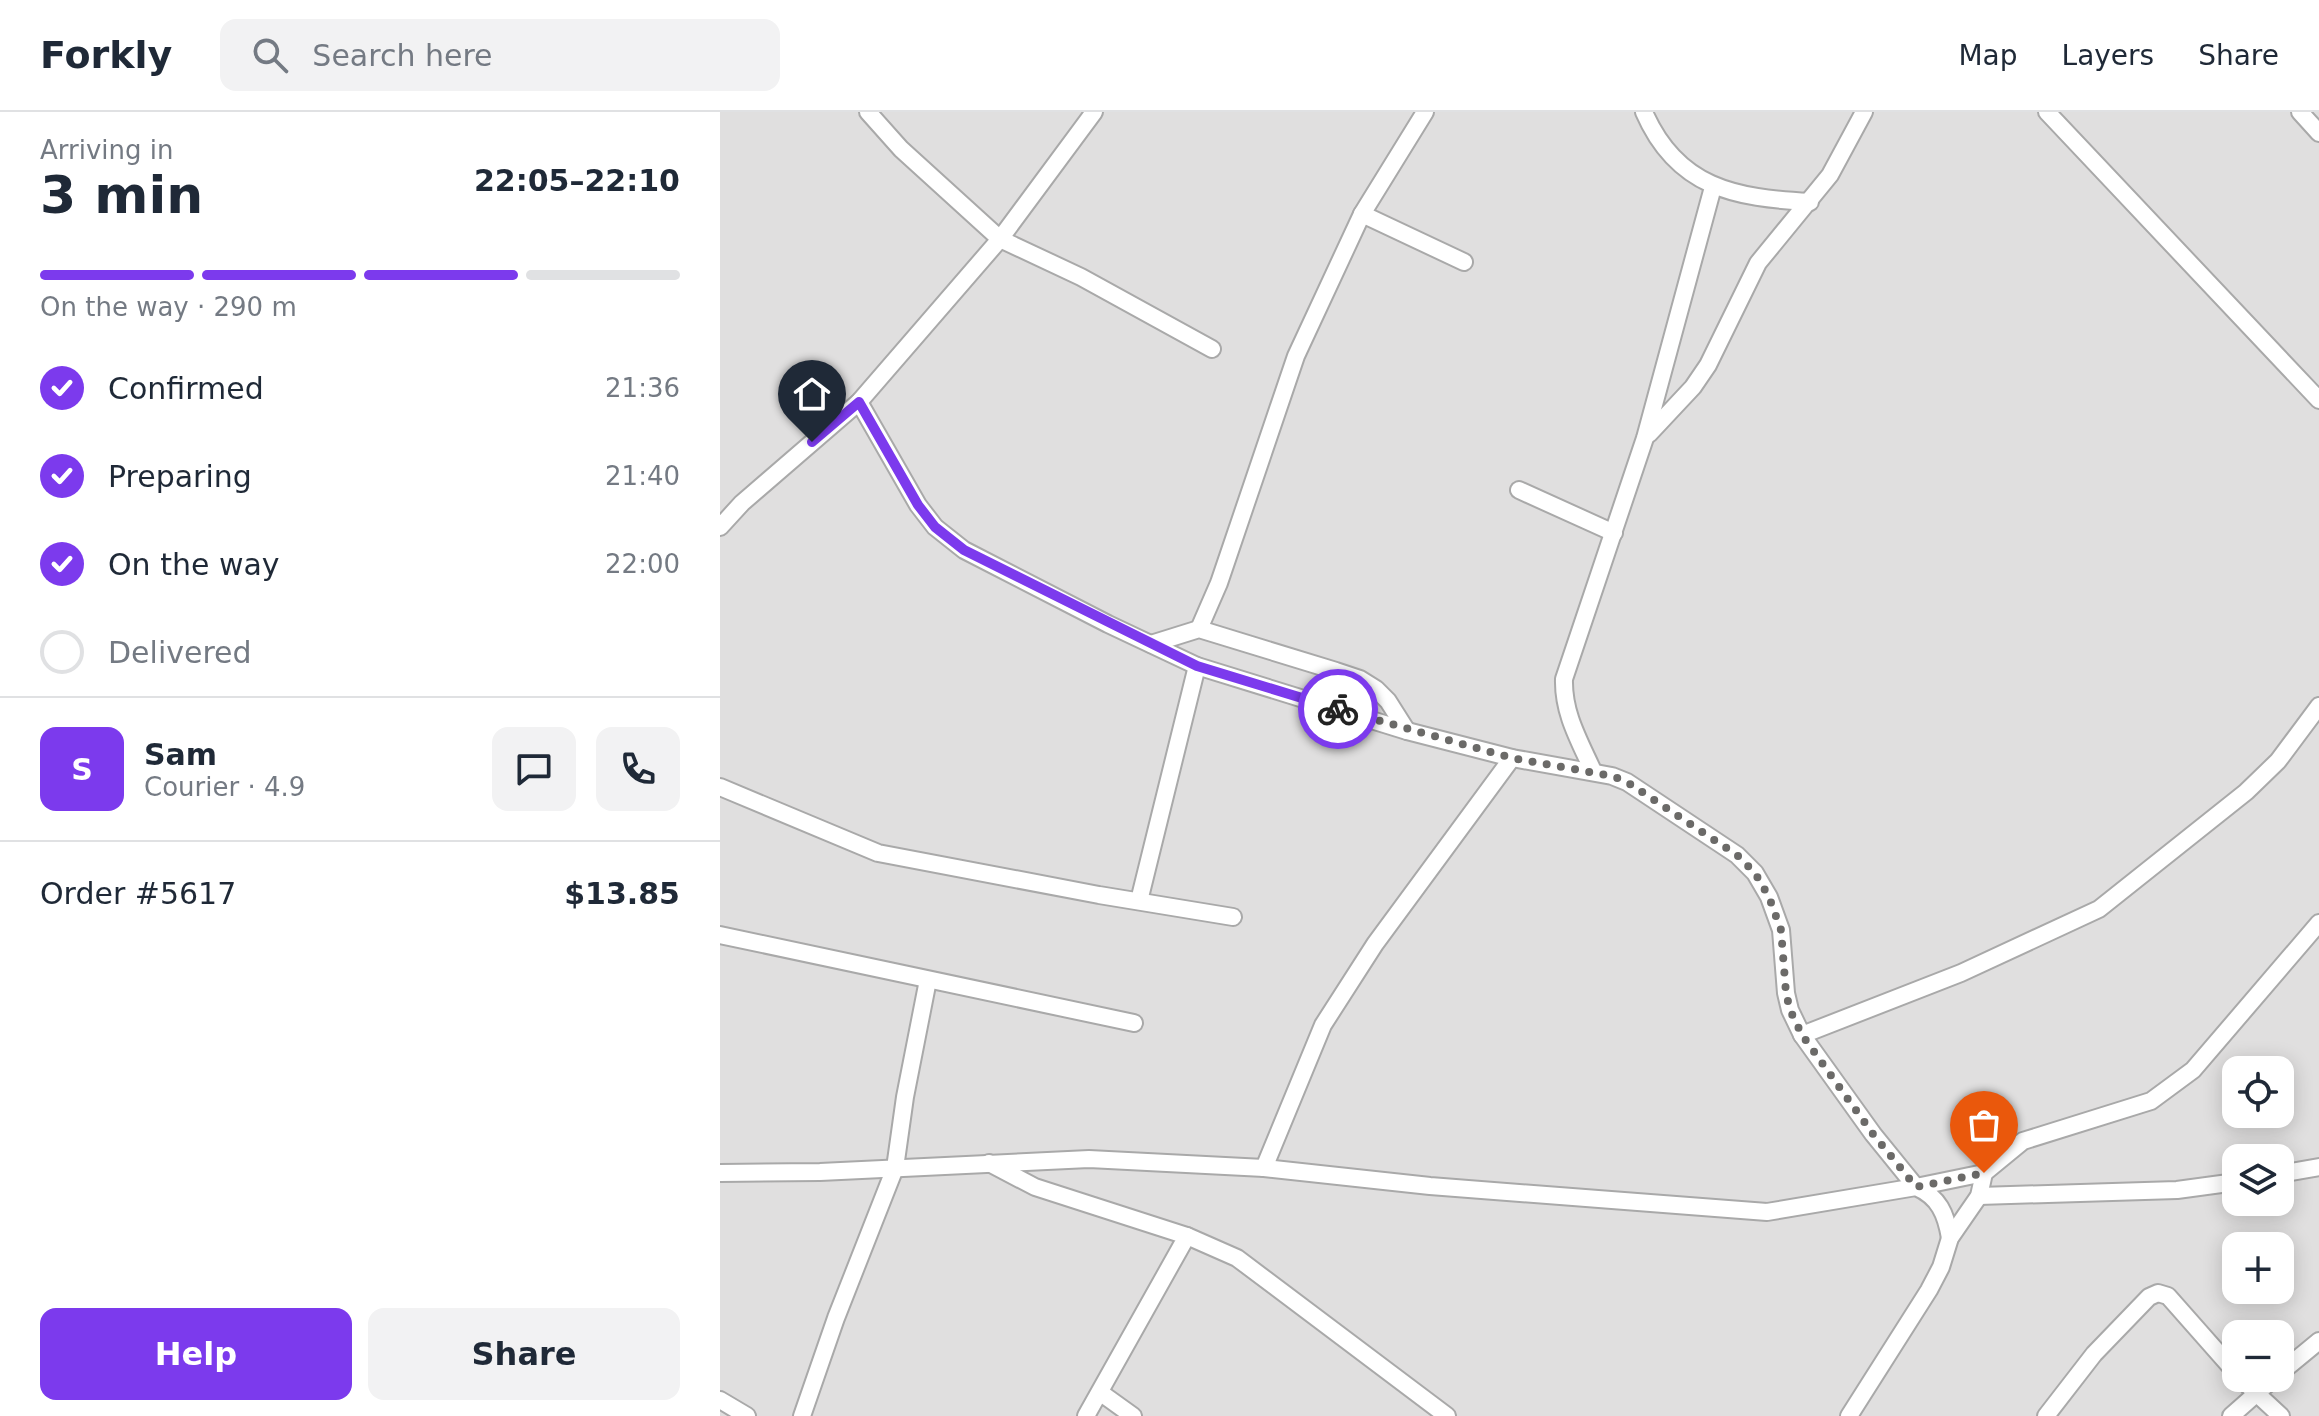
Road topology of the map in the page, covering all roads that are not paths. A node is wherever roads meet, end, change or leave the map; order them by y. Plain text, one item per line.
1 (868, 112) edge
2 (1094, 112) edge
3 (1425, 112) edge
4 (1644, 112) edge
5 (1864, 112) edge
6 (2047, 112) edge
7 (2300, 112) edge
8 (2319, 133) edge
9 (1713, 187) junction
10 (1810, 202) junction
11 (1362, 214) junction
12 (1000, 239) junction
13 (1464, 262) dead end
14 (1212, 349) dead end
15 (2319, 400) edge
16 (859, 402) junction
17 (1645, 438) junction
18 (1519, 490) dead end
19 (720, 527) edge
20 (1614, 533) junction
21 (1199, 629) junction
22 (1151, 644) junction
23 (1197, 666) junction
24 (2319, 706) edge
25 (1407, 731) junction
26 (1512, 758) junction
27 (1593, 771) junction
28 (720, 787) edge
29 (1139, 901) junction
30 (1233, 917) dead end
31 (2319, 923) edge
32 (720, 935) edge
33 (928, 980) junction
34 (1134, 1023) dead end
35 (1802, 1035) junction
36 (988, 1162) junction
37 (2319, 1167) edge
38 (895, 1168) junction
39 (1264, 1168) junction
40 (2294, 1171) edge
41 (720, 1173) edge
42 (1984, 1173) junction
43 (2222, 1184) edge
44 (1916, 1187) junction
45 (1979, 1196) junction
46 (1187, 1236) junction
47 (1950, 1238) junction
48 (2319, 1341) edge
49 (2222, 1357) edge
50 (2294, 1362) edge
51 (2256, 1392) edge
52 (1101, 1393) junction
53 (2254, 1394) junction
54 (720, 1400) edge
55 (747, 1416) edge
56 (802, 1416) edge
57 (1086, 1416) edge
58 (1133, 1416) edge
59 (1447, 1416) edge
60 (1849, 1416) edge
61 (2046, 1416) edge
62 (2231, 1416) edge
63 (2281, 1416) edge

1 - 12 street
2 - 12 street
3 - 11 street
4 - 9 street
5 - 10 street
6 - 15 street
7 - 8 street
9 - 10 street
9 - 17 street
10 - 17 street
11 - 13 street
11 - 21 street
12 - 14 street
12 - 16 street
16 - 19 street
16 - 22 street
17 - 20 street
18 - 20 street
20 - 27 street
21 - 22 street
21 - 25 street
22 - 23 street
23 - 25 street
23 - 29 street
24 - 35 street
25 - 26 street
26 - 27 street
26 - 39 street
27 - 35 street
28 - 29 street
29 - 30 street
31 - 42 street
32 - 33 street
33 - 34 street
33 - 38 street
35 - 44 street
36 - 38 street
36 - 39 street
36 - 46 street
37 - 40 street
38 - 41 street
38 - 56 street
39 - 44 street
42 - 44 street
42 - 45 street
43 - 45 street
44 - 47 street
45 - 47 street
46 - 52 street
46 - 59 street
47 - 60 street
48 - 50 street
49 - 61 street
51 - 53 street
52 - 57 street
52 - 58 street
53 - 62 street
53 - 63 street
54 - 55 street

